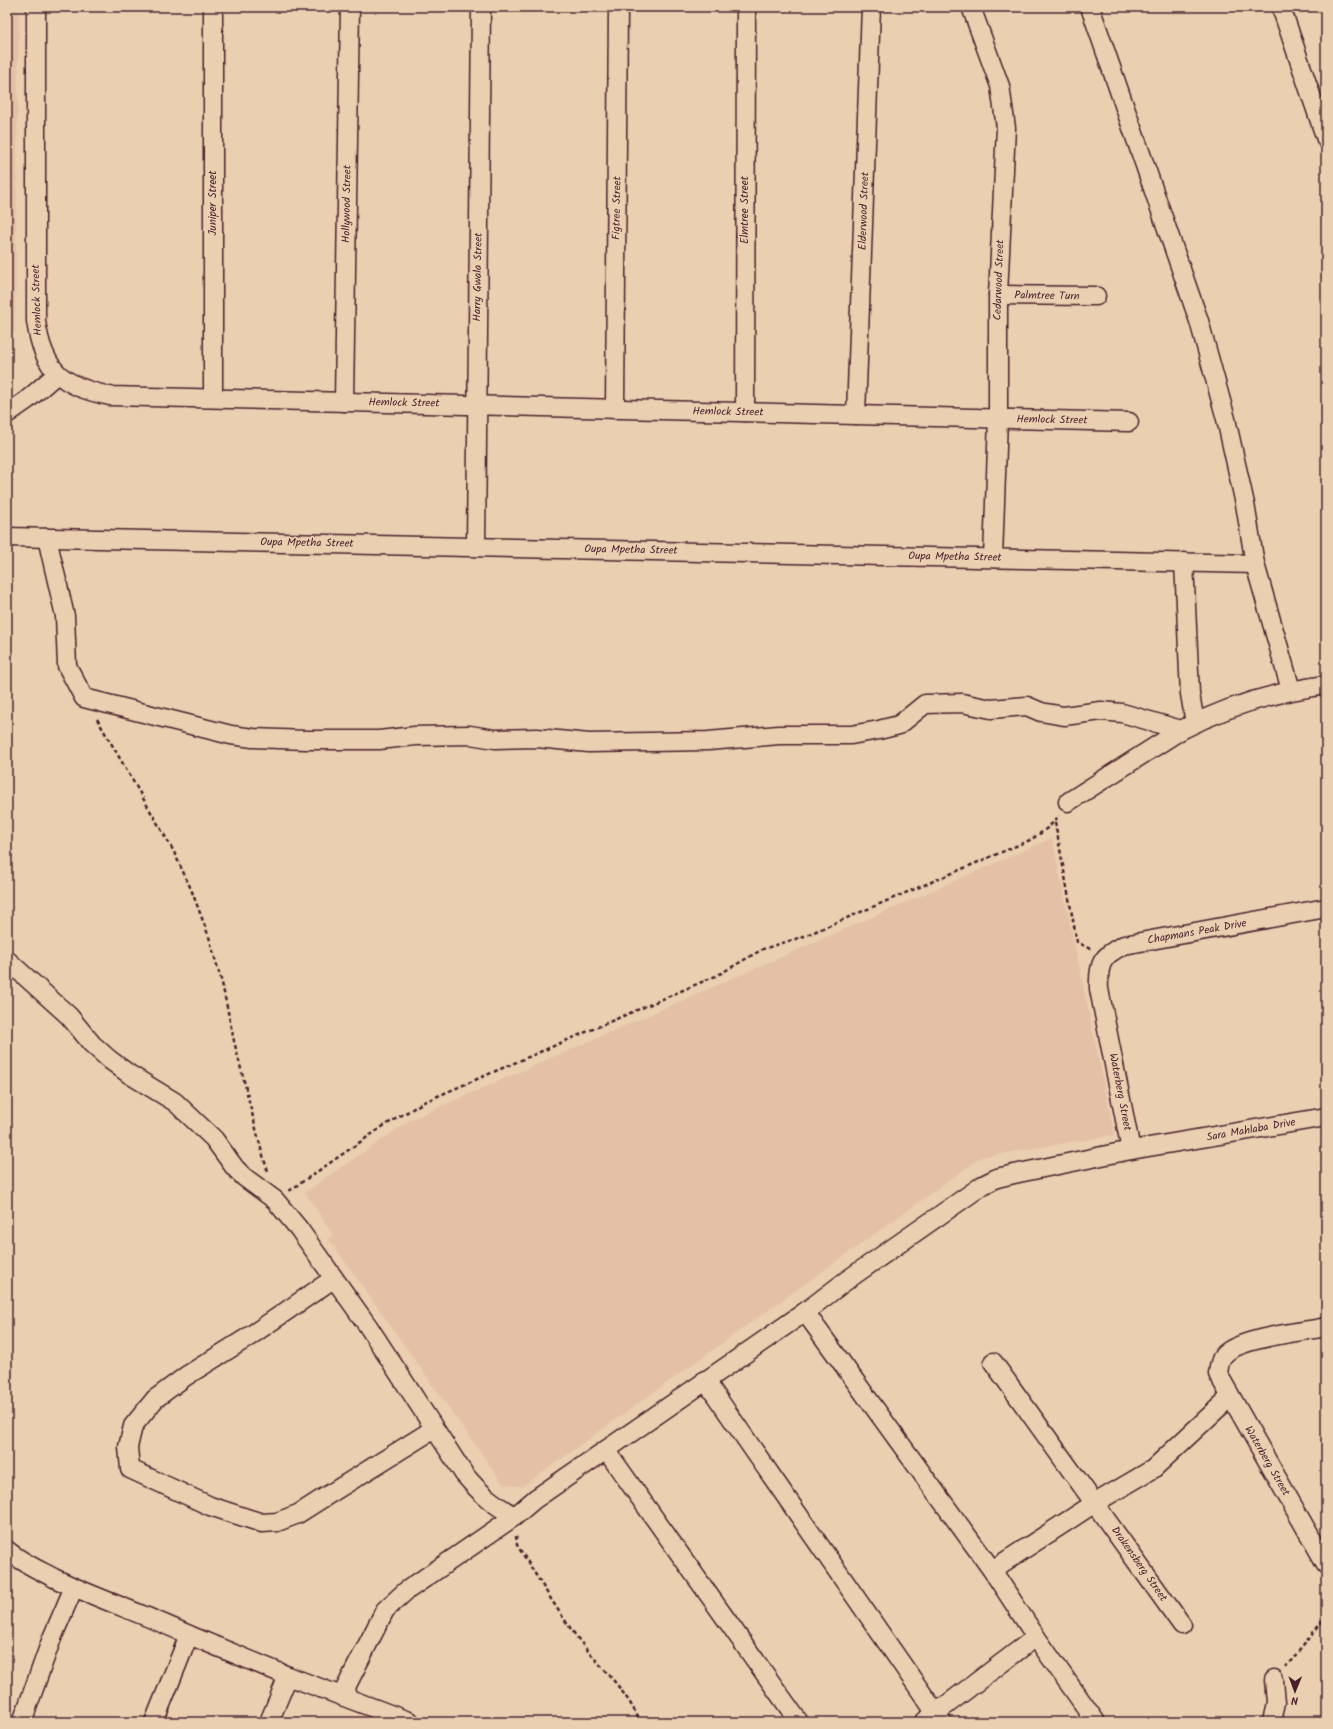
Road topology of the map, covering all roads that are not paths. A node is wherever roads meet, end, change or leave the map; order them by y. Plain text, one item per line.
1 (36, 7) edge
2 (213, 7) edge
3 (350, 7) edge
4 (480, 7) edge
5 (618, 7) edge
6 (746, 7) edge
7 (871, 7) edge
8 (971, 7) edge
9 (1090, 7) edge
10 (1280, 7) edge
11 (1325, 132) edge
12 (998, 295) junction
13 (1096, 296) dead end
14 (57, 374) junction
15 (213, 398) junction
16 (344, 402) junction
17 (477, 405) junction
18 (615, 409) junction
19 (745, 412) junction
20 (7, 414) edge
21 (856, 415) junction
22 (998, 419) junction
23 (1129, 422) dead end
24 (7, 537) edge
25 (47, 538) junction
26 (476, 547) junction
27 (993, 558) junction
28 (1184, 562) junction
29 (1255, 564) junction
30 (1326, 685) edge
31 (1291, 690) junction
32 (1188, 726) junction
33 (1068, 802) road end
34 (1326, 908) edge
35 (7, 960) edge
36 (1100, 989) joint
37 (1326, 1117) edge
38 (1132, 1150) junction
39 (333, 1279) junction
40 (805, 1312) junction
41 (1326, 1327) edge
42 (993, 1362) dead end
43 (705, 1380) junction
44 (1230, 1397) junction
45 (434, 1429) junction
46 (606, 1450) junction
47 (1095, 1503) junction
48 (515, 1516) junction
49 (7, 1550) edge
50 (1326, 1564) edge
51 (992, 1570) junction
52 (74, 1587) junction
53 (1182, 1624) dead end
54 (189, 1634) junction
55 (1036, 1637) junction
56 (288, 1676) junction
57 (1274, 1680) road end
58 (342, 1695) junction
59 (385, 1718) edge
60 (934, 1719) edge
61 (22, 1722) edge
62 (154, 1722) edge
63 (269, 1722) edge
64 (411, 1722) edge
65 (799, 1722) edge
66 (1096, 1722) edge
67 (1272, 1722) edge

1 - 14 street, Hemlock Street
2 - 15 street, Juniper Street
3 - 16 street, Hollywood Street
4 - 17 street, Harry Gwala Street
5 - 18 street, Figtree Street
6 - 19 street, Elmtree Street
7 - 21 street, Elderwood Street
8 - 12 street, Cedarwood Street
9 - 29 street
10 - 11 street
12 - 13 street, Palmtree Turn
12 - 22 street, Cedarwood Street
14 - 15 street, Hemlock Street
14 - 20 street
15 - 16 street, Hemlock Street
16 - 17 street, Hemlock Street
17 - 18 street, Hemlock Street
17 - 26 street, Harry Gwala Street
18 - 19 street, Hemlock Street
19 - 21 street, Hemlock Street
21 - 22 street, Hemlock Street
22 - 23 street, Hemlock Street
22 - 27 street, Cedarwood Street
24 - 25 street, Oupa Mpetha Street
25 - 26 street, Oupa Mpetha Street
25 - 32 street
26 - 27 street, Oupa Mpetha Street
27 - 28 street, Oupa Mpetha Street
28 - 29 street, Oupa Mpetha Street
28 - 32 street
29 - 31 street
30 - 31 street
31 - 32 street
32 - 33 street
34 - 36 street, Chapmans Peak Drive
35 - 39 street
36 - 38 street, Waterberg Street
37 - 38 street, Sara Mahlaba Drive
38 - 40 street
39 - 45 street
39 - 45 street
40 - 43 street
40 - 51 street
41 - 44 street, Waterberg Street
42 - 47 street, Drakensberg Street
43 - 46 street
43 - 60 street
44 - 47 street
44 - 50 street, Waterberg Street
45 - 48 street
46 - 48 street
46 - 65 street
47 - 51 street
47 - 53 street, Drakensberg Street
48 - 58 street
49 - 52 street
51 - 55 street
52 - 54 street
52 - 61 street
54 - 56 street
54 - 62 street
55 - 60 street
55 - 66 street
56 - 58 street
56 - 63 street
57 - 67 street
58 - 59 street
59 - 64 street

